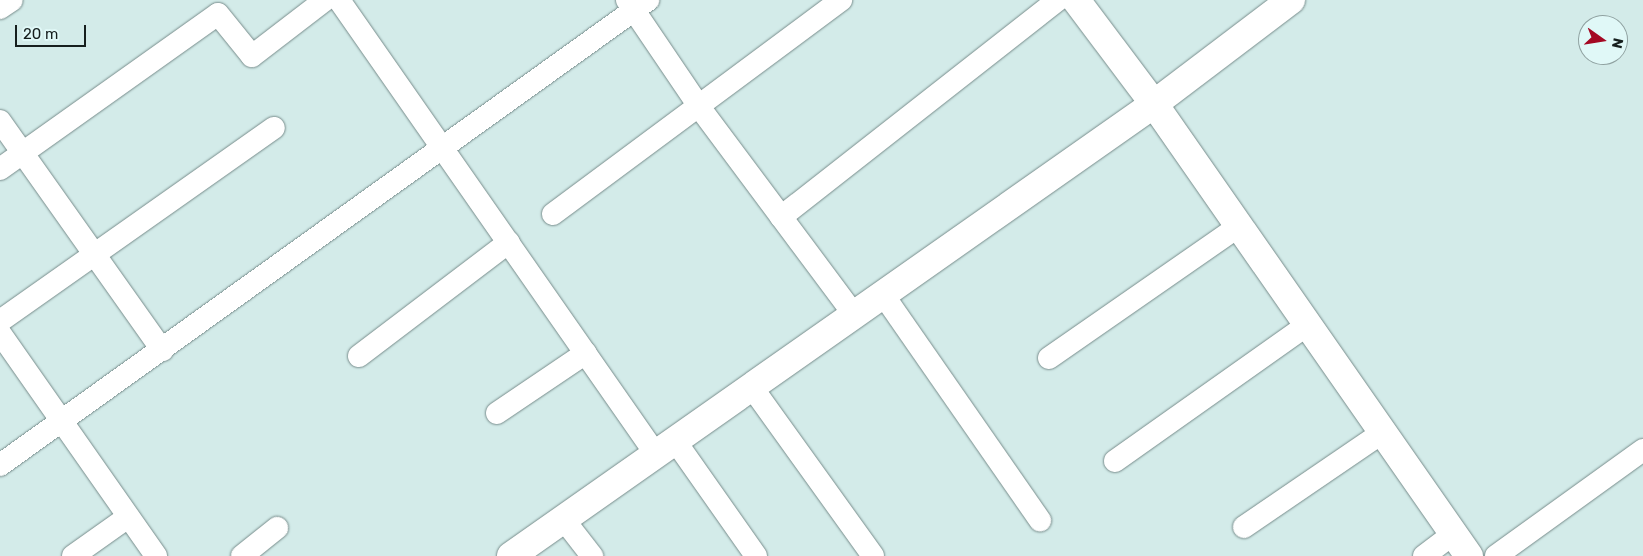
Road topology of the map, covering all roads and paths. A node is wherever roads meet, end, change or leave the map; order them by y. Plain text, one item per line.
1 (12, 0) edge
2 (326, 0) edge
3 (339, 0) edge
4 (841, 0) edge
5 (1058, 0) edge
6 (1076, 0) edge
7 (1291, 0) edge
8 (637, 4) edge
9 (0, 8) edge
10 (1154, 104) junction
11 (700, 108) junction
12 (0, 121) edge
13 (274, 128) dead end
14 (444, 149) junction
15 (22, 153) junction
16 (0, 169) edge
17 (552, 214) dead end
18 (781, 217) junction
19 (1239, 226) junction
20 (509, 242) junction
21 (95, 254) junction
22 (882, 293) junction
23 (853, 313) junction
24 (0, 322) edge
25 (1307, 325) junction
26 (0, 333) edge
27 (162, 350) junction
28 (586, 352) junction
29 (359, 356) dead end
30 (1049, 358) dead end
31 (751, 386) junction
32 (497, 413) dead end
33 (61, 422) junction
34 (1382, 433) junction
35 (667, 449) junction
36 (1643, 450) edge
37 (1115, 461) dead end
38 (0, 465) edge
39 (128, 517) junction
40 (564, 520) junction
41 (1040, 520) dead end
42 (1244, 527) dead end
43 (277, 528) dead end
44 (1453, 534) junction
45 (73, 556) edge
46 (156, 556) edge
47 (242, 556) edge
48 (511, 556) edge
49 (592, 556) edge
50 (756, 556) edge
51 (873, 556) edge
52 (1424, 556) edge
53 (1469, 556) edge
54 (1496, 556) edge

1 - 9 street
2 - 15 street
3 - 14 street
4 - 11 street
5 - 18 street
6 - 10 street
7 - 10 street
8 - 11 street
8 - 14 street
10 - 19 street
10 - 22 street
11 - 17 street
11 - 18 street
12 - 15 street
13 - 21 street
14 - 20 street
14 - 27 street
15 - 16 street
15 - 21 street
18 - 23 street
19 - 25 street
19 - 30 street
20 - 28 street
20 - 29 street
21 - 24 street
21 - 27 street
22 - 23 street
22 - 41 street
23 - 31 street
25 - 34 street
25 - 37 street
26 - 33 street
27 - 33 street
28 - 32 street
28 - 35 street
31 - 35 street
31 - 51 street
33 - 38 street
33 - 39 street
34 - 42 street
34 - 44 street
35 - 40 street
35 - 50 street
36 - 54 street
39 - 45 street
39 - 46 street
40 - 48 street
40 - 49 street
43 - 47 street
44 - 52 street
44 - 53 street

